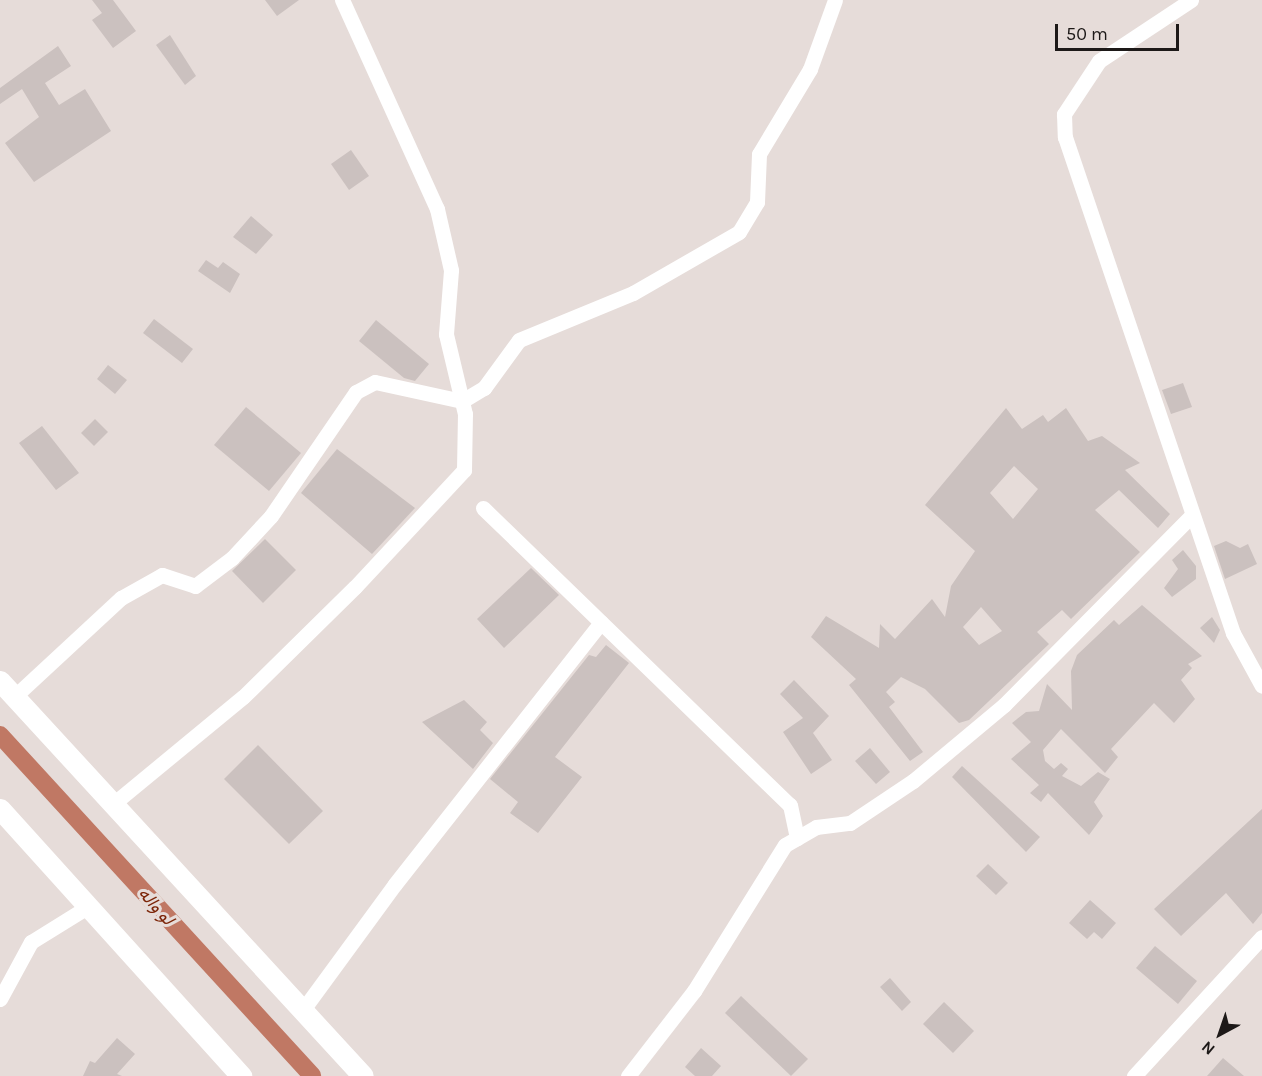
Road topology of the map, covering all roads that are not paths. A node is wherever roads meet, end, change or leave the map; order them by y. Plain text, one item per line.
1 (342, 0) edge
2 (836, 0) edge
3 (1191, 0) edge
4 (462, 401) junction
5 (483, 508) dead end
6 (1192, 515) junction
7 (601, 622) junction
8 (0, 681) edge
9 (1262, 686) edge
10 (14, 697) junction
11 (113, 804) junction
12 (0, 809) edge
13 (797, 838) junction
14 (89, 906) junction
15 (1262, 937) edge
16 (0, 999) edge
17 (302, 1011) junction
18 (242, 1076) edge
19 (363, 1076) edge
20 (628, 1076) edge
21 (1134, 1076) edge

1 - 4 street
2 - 4 street
3 - 6 street
4 - 10 street
4 - 11 street
5 - 7 street
6 - 9 street
6 - 13 street
7 - 13 street
7 - 17 street
8 - 10 street
10 - 11 street
11 - 17 street
12 - 14 street
13 - 20 street
14 - 16 street
14 - 18 street
15 - 21 street
17 - 19 street

